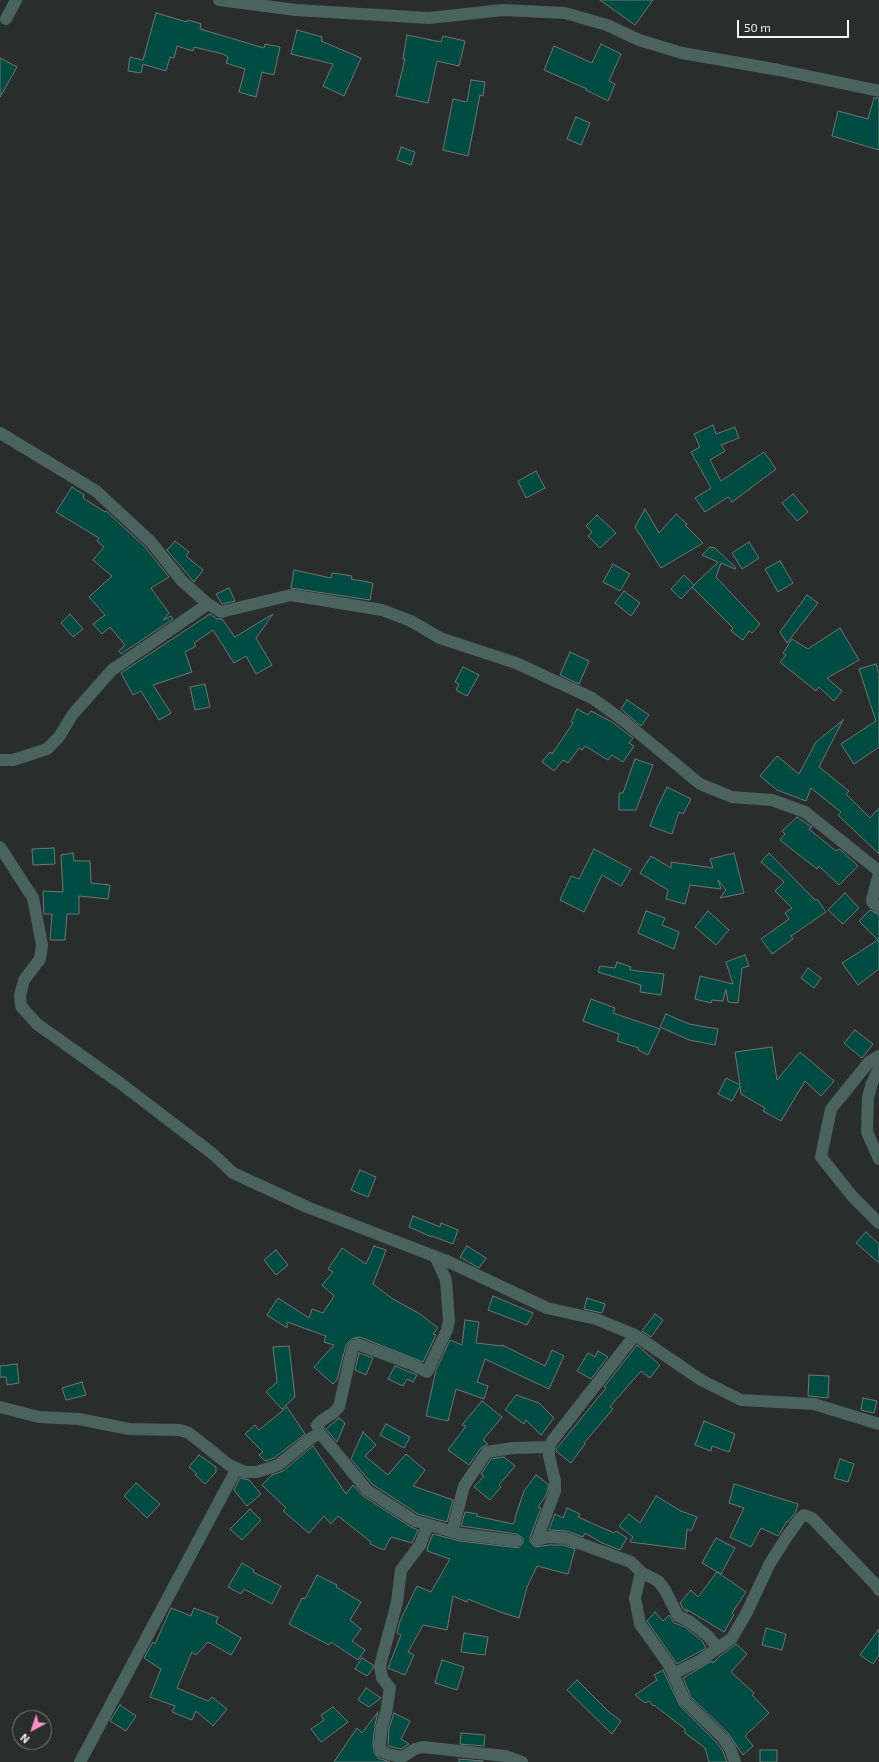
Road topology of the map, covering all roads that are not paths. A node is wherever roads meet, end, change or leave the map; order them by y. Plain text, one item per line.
1 (16, 0) edge
2 (219, 0) edge
3 (273, 0) edge
4 (246, 4) junction
5 (6, 19) dead end
6 (879, 91) edge
7 (0, 433) edge
8 (208, 604) junction
9 (0, 760) edge
10 (0, 847) edge
11 (879, 873) edge
12 (879, 908) edge
13 (879, 1056) edge
14 (879, 1068) edge
15 (879, 1159) edge
16 (879, 1223) edge
17 (435, 1256) junction
18 (635, 1335) junction
19 (0, 1408) edge
20 (879, 1424) edge
21 (320, 1433) junction
22 (549, 1447) junction
23 (236, 1470) junction
24 (428, 1525) junction
25 (452, 1532) junction
26 (516, 1541) dead end
27 (642, 1572) junction
28 (879, 1590) edge
29 (718, 1648) junction
30 (674, 1674) junction
31 (80, 1762) edge
32 (522, 1762) edge
33 (735, 1762) edge

1 - 5 street
2 - 4 street
3 - 4 street
4 - 6 street
7 - 8 street
8 - 9 street
8 - 11 street
10 - 17 street
11 - 12 street
13 - 16 street
14 - 15 street
17 - 18 street
17 - 21 street
18 - 20 street
18 - 22 street
19 - 23 street
21 - 23 street
21 - 24 street
22 - 25 street
22 - 27 street
23 - 31 street
24 - 25 street
24 - 32 street
25 - 26 street
27 - 29 street
27 - 30 street
28 - 29 street
29 - 30 street
30 - 33 street

